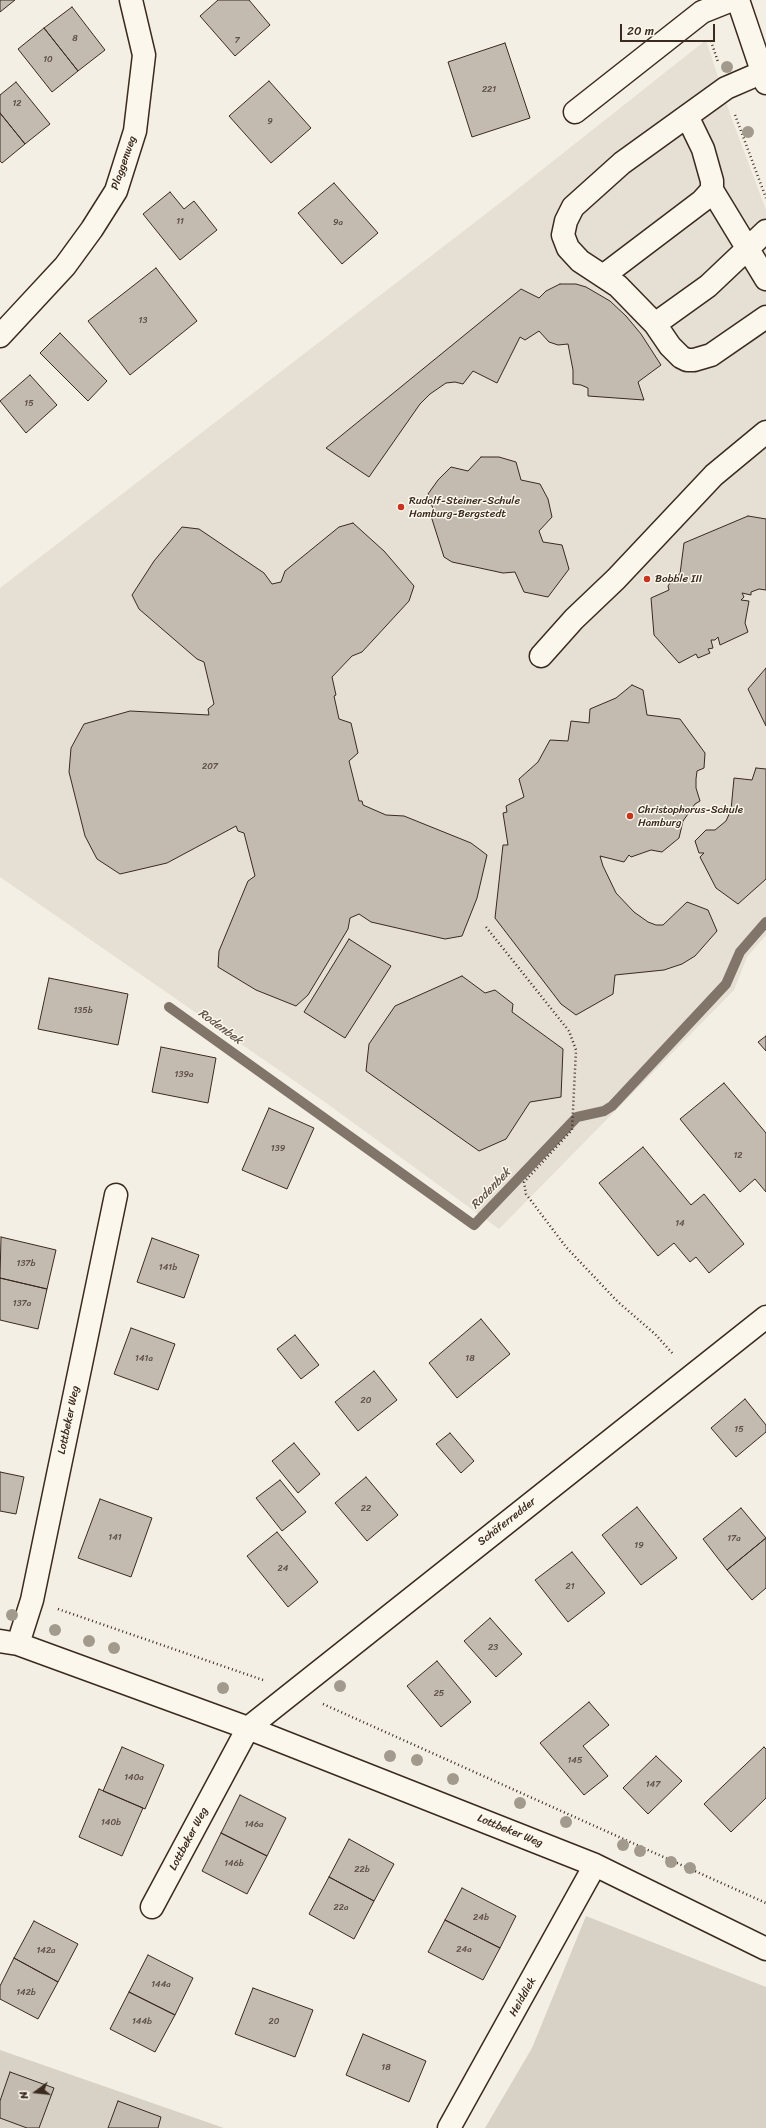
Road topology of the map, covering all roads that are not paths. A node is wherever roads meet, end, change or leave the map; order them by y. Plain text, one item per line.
1 (131, 0) edge
2 (732, 0) edge
3 (738, 0) edge
4 (764, 77) edge
5 (575, 112) dead end
6 (687, 116) junction
7 (712, 190) junction
8 (766, 231) edge
9 (748, 249) junction
10 (603, 276) junction
11 (766, 279) edge
12 (766, 317) edge
13 (655, 324) junction
14 (0, 336) edge
15 (766, 432) edge
16 (541, 656) dead end
17 (116, 1196) dead end
18 (766, 1317) edge
19 (9, 1642) edge
20 (248, 1728) junction
21 (595, 1865) junction
22 (152, 1908) dead end
23 (766, 1949) edge
24 (449, 2128) edge

1 - 14 street, Plaggenweg
2 - 5 street
3 - 4 street
4 - 6 street
6 - 7 street
6 - 10 street
7 - 9 street
7 - 10 street
8 - 9 street
9 - 11 street
9 - 13 street
10 - 13 street
12 - 13 street
15 - 16 street
17 - 19 street, Lottbeker Weg
18 - 20 street, Schäferredder
19 - 20 street, Lottbeker Weg
20 - 21 street, Lottbeker Weg
20 - 22 street, Lottbeker Weg
21 - 23 street, Lottbeker Weg
21 - 24 street, Heiddiek

